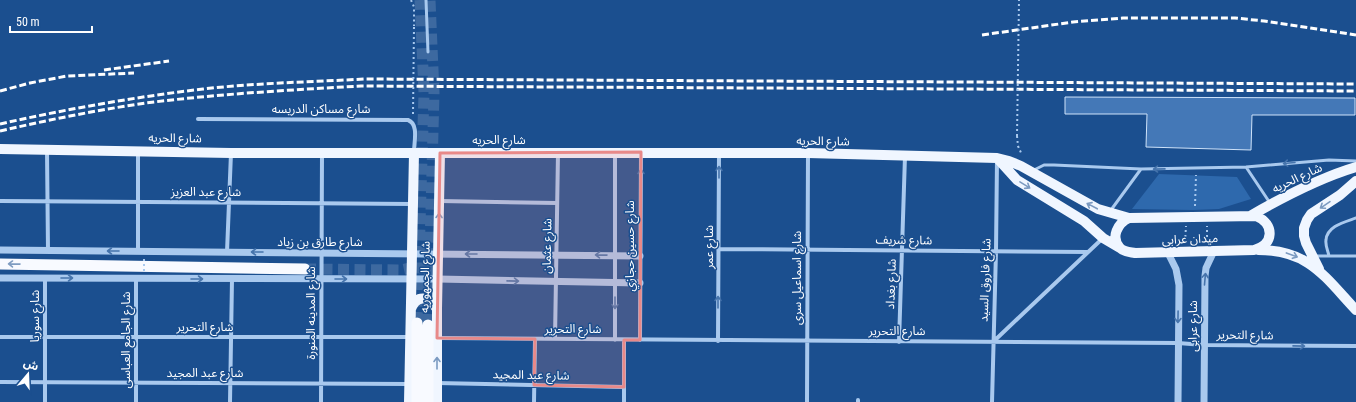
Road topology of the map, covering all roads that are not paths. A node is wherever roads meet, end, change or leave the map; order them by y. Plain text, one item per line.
1 (426, 0) edge
2 (428, 52) dead end
3 (198, 119) dead end
4 (0, 149) edge
5 (47, 150) junction
6 (138, 150) junction
7 (440, 152) junction
8 (615, 152) junction
9 (641, 152) junction
10 (231, 153) junction
11 (322, 153) junction
12 (414, 153) junction
13 (558, 153) junction
14 (719, 153) junction
15 (808, 153) junction
16 (905, 156) junction
17 (997, 158) junction
18 (1356, 161) edge
19 (1246, 167) junction
20 (1356, 167) edge
21 (1141, 169) junction
22 (1031, 172) junction
23 (1356, 181) edge
24 (439, 201) junction
25 (0, 202) edge
26 (47, 202) junction
27 (138, 202) junction
28 (229, 202) junction
29 (322, 203) junction
30 (558, 203) junction
31 (413, 204) junction
32 (1271, 204) junction
33 (1109, 213) junction
34 (1250, 216) junction
35 (1129, 218) junction
36 (1356, 218) edge
37 (1103, 238) junction
38 (1120, 248) junction
39 (718, 249) junction
40 (807, 249) junction
41 (0, 250) edge
42 (902, 250) junction
43 (1254, 250) junction
44 (48, 251) junction
45 (996, 251) junction
46 (1210, 251) junction
47 (138, 252) junction
48 (227, 252) junction
49 (1088, 252) junction
50 (322, 253) junction
51 (1168, 253) junction
52 (412, 254) junction
53 (438, 254) junction
54 (557, 255) junction
55 (615, 255) junction
56 (640, 256) junction
57 (1313, 256) junction
58 (1329, 256) junction
59 (1356, 256) edge
60 (0, 264) edge
61 (305, 269) tunnel mouth
62 (1322, 274) junction
63 (0, 278) edge
64 (46, 278) junction
65 (136, 278) junction
66 (232, 279) junction
67 (321, 279) junction
68 (412, 279) junction
69 (438, 279) junction
70 (556, 282) junction
71 (615, 283) junction
72 (640, 283) junction
73 (437, 308) junction
74 (410, 310) junction
75 (1356, 310) edge
76 (0, 337) edge
77 (45, 337) junction
78 (136, 337) junction
79 (231, 337) junction
80 (321, 337) junction
81 (410, 337) junction
82 (437, 338) junction
83 (535, 339) junction
84 (555, 339) junction
85 (615, 340) junction
86 (624, 340) junction
87 (640, 340) junction
88 (718, 341) junction
89 (807, 341) junction
90 (899, 342) junction
91 (993, 342) junction
92 (1178, 343) junction
93 (1204, 345) junction
94 (1356, 346) edge
95 (0, 382) edge
96 (45, 383) junction
97 (136, 383) junction
98 (230, 383) junction
99 (437, 383) junction
100 (321, 384) junction
101 (410, 384) junction
102 (534, 385) junction
103 (624, 387) junction
104 (45, 402) edge
105 (136, 402) edge
106 (230, 402) edge
107 (321, 402) edge
108 (409, 402) edge
109 (417, 402) edge
110 (428, 402) edge
111 (437, 402) edge
112 (534, 402) edge
113 (624, 402) edge
114 (807, 402) edge
115 (992, 402) edge
116 (1178, 402) edge
117 (1204, 402) edge

1 - 2 lane
3 - 12 street, شارع مساكن الدريسه
4 - 5 main road, شارع الحريه
5 - 6 main road, شارع الحريه
5 - 26 street
6 - 10 main road, شارع الحريه
6 - 27 street
7 - 12 main road, شارع الحريه
7 - 13 main road, شارع الحريه
7 - 24 main road, شارع الجمهوريه
8 - 9 main road, شارع الحريه
8 - 13 main road, شارع الحريه
8 - 55 street, شارع حسين حجازي
9 - 14 main road, شارع الحريه
56 -> 9 street, شارع حسين حجازي
10 - 11 main road, شارع الحريه
10 - 28 street
11 - 12 main road, شارع الحريه
11 - 29 street, شارع المدينه المنورة
12 - 31 main road, شارع الجمهوريه
13 - 30 street, شارع عثمان
14 - 15 main road, شارع الحريه
39 -> 14 street, شارع عمر
15 - 16 main road, شارع الحريه
15 - 40 street, شارع اسماعيل سرى
16 - 17 main road, شارع الحريه
16 - 42 street, شارع بغداد
17 - 22 main road, شارع الحريه
17 -> 37 main road
17 - 45 street, شارع فاروق السيد
18 -> 19 lane
19 -> 21 lane
19 - 32 lane
20 - 32 main road, شارع الحريه
21 - 22 lane
21 - 33 lane
33 -> 22 main road, شارع الحريه
23 -> 57 main road
24 - 30 street
53 -> 24 main road, شارع الجمهوريه
25 - 26 street, شارع عبد العزيز
26 - 27 street, شارع عبد العزيز
26 - 44 street
27 - 28 street, شارع عبد العزيز
27 - 47 street
28 - 29 street, شارع عبد العزيز
28 - 48 street
29 - 31 street, شارع عبد العزيز
29 - 50 street, شارع المدينه المنورة
30 - 54 street, شارع عثمان
31 - 52 main road, شارع الجمهوريه
32 - 34 main road, شارع الحريه
33 - 35 main road, شارع الحريه
34 - 35 main road, ميدان عرابى
34 - 43 main road, ميدان عرابى
35 - 38 main road
36 - 58 lane
37 - 38 main road
37 - 49 street
38 - 51 main road, ميدان عرابى
39 - 40 street, شارع شريف
88 -> 39 street, شارع عمر
40 - 42 street, شارع شريف
40 - 89 street, شارع اسماعيل سرى
41 - 44 street, شارع طارق بن زياد
42 - 45 street, شارع شريف
42 - 90 street, شارع بغداد
43 - 46 main road, ميدان عرابى
43 -> 62 main road
47 -> 44 street, شارع طارق بن زياد
45 - 49 street, شارع شريف
45 - 91 street, شارع فاروق السيد
46 - 51 main road, ميدان عرابى
93 -> 46 street, شارع عرابى
47 - 48 street, شارع طارق بن زياد
50 -> 48 street, شارع طارق بن زياد
49 - 91 street
50 - 52 street, شارع طارق بن زياد
50 - 67 street, شارع المدينه المنورة
51 -> 92 street, شارع عرابى
52 - 53 street, شارع طارق بن زياد
52 - 68 main road, شارع الجمهوريه
54 -> 53 street, شارع طارق بن زياد
53 - 69 main road, شارع الجمهوريه
55 -> 54 street, شارع طارق بن زياد
54 - 70 street, شارع عثمان
55 - 56 street, شارع طارق بن زياد
55 - 71 street, شارع حسين حجازي
56 - 72 street, شارع حسين حجازي
57 - 58 lane
57 - 62 main road
58 - 59 lane
61 -> 60 highway
62 - 75 main road
63 - 64 street
64 -> 65 street
64 - 77 street, شارع سوريا
65 -> 66 street
65 - 78 street, شارع الجامع العباسى
66 - 67 street
66 - 79 street
67 -> 68 street
67 - 80 street, شارع المدينه المنورة
68 - 69 street
68 - 74 main road, شارع الجمهوريه
69 -> 70 street
69 - 73 main road, شارع الجمهوريه
70 - 71 street
70 - 84 street, شارع عثمان
71 - 72 street
71 -> 85 street, شارع حسين حجازي
72 - 87 street, شارع حسين حجازي
73 - 74 main road
73 - 82 main road, شارع الجمهوريه
74 - 81 main road, شارع الجمهوريه
76 - 77 street, شارع التحرير
77 - 78 street, شارع التحرير
77 - 96 street, شارع سوريا
78 - 79 street, شارع التحرير
78 - 97 street, شارع الجامع العباسى
79 - 80 street, شارع التحرير
79 - 98 street
80 - 81 street, شارع التحرير
80 - 100 street, شارع المدينه المنورة
81 - 101 main road, شارع الجمهوريه
82 - 83 street, شارع التحرير
99 -> 82 main road, شارع الجمهوريه
83 - 84 street, شارع التحرير
83 - 102 street
84 - 85 street, شارع التحرير
85 - 86 street, شارع التحرير
86 - 87 street, شارع التحرير
86 - 103 street
87 - 88 street, شارع التحرير
88 - 89 street, شارع التحرير
89 - 90 street, شارع التحرير
89 - 114 street, شارع اسماعيل سرى
90 - 91 street, شارع التحرير
91 - 92 street, شارع التحرير
91 - 115 street, شارع فاروق السيد
92 - 93 street, شارع التحرير
92 - 116 street, شارع عرابى
93 -> 94 street, شارع التحرير
93 - 117 street, شارع عرابى
95 - 96 street, شارع عبد المجيد
96 - 97 street, شارع عبد المجيد
96 - 104 street, شارع سوريا
97 - 98 street, شارع عبد المجيد
97 - 105 street, شارع الجامع العباسى
98 - 100 street, شارع عبد المجيد
98 - 106 street
99 - 102 street, شارع عبد المجيد
99 - 111 main road, شارع الجمهوريه
100 - 101 street, شارع عبد المجيد
100 - 107 street, شارع المدينه المنورة
101 - 108 main road, شارع الجمهوريه
102 - 103 street, شارع عبد المجيد
102 - 112 street
103 - 113 street
109 - 110 highway, شارع الجمهوريه

